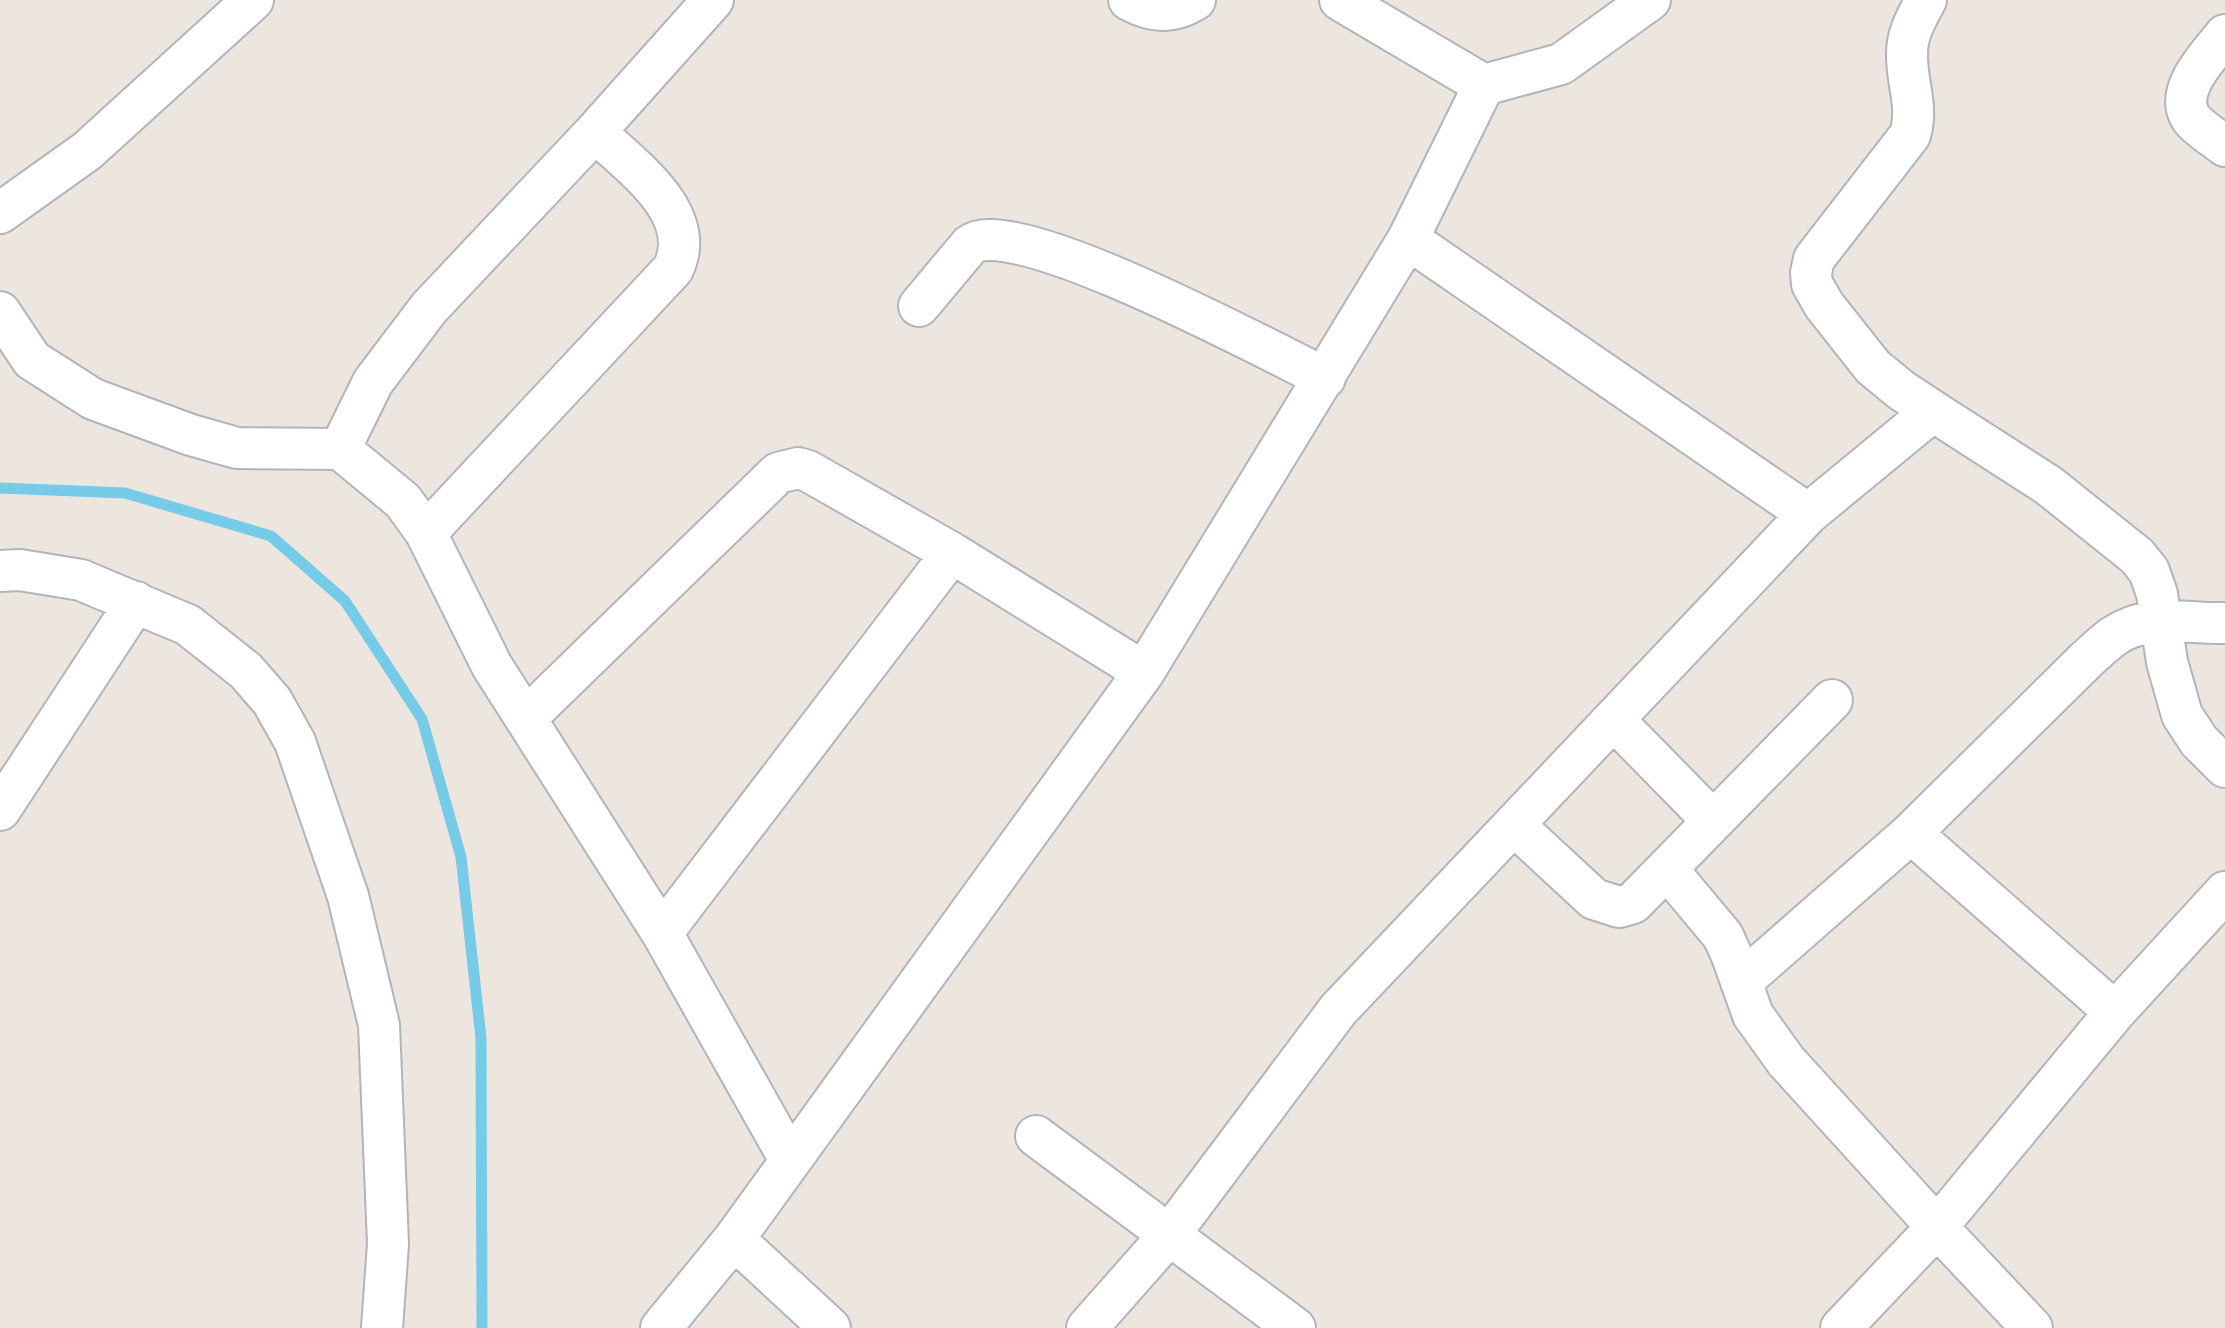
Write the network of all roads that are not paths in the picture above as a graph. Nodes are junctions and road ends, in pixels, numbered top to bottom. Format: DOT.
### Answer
graph roads {
  1 [pos="253,0"];
  2 [pos="713,0"];
  3 [pos="1129,0"];
  4 [pos="1195,0"];
  5 [pos="1340,0"];
  6 [pos="1650,0"];
  7 [pos="1926,0"];
  8 [pos="2225,35"];
  9 [pos="1484,85"];
  10 [pos="595,132"];
  11 [pos="2225,146"];
  12 [pos="0,213"];
  13 [pos="1408,239"];
  14 [pos="919,306"];
  15 [pos="0,312"];
  16 [pos="1325,378"];
  17 [pos="1933,411"];
  18 [pos="340,449"];
  19 [pos="1808,514"];
  20 [pos="426,533"];
  21 [pos="952,553"];
  22 [pos="0,571"];
  23 [pos="136,602"];
  24 [pos="2161,620"];
  25 [pos="2225,623"];
  26 [pos="1144,672"];
  27 [pos="1832,700"];
  28 [pos="526,718"];
  29 [pos="1614,720"];
  30 [pos="2225,767"];
  31 [pos="0,810"];
  32 [pos="1713,821"];
  33 [pos="1514,825"];
  34 [pos="1911,833"];
  35 [pos="1667,869"];
  36 [pos="2225,892"];
  37 [pos="662,933"];
  38 [pos="1741,982"];
  39 [pos="2115,1012"];
  40 [pos="1036,1136"];
  41 [pos="790,1160"];
  42 [pos="1937,1227"];
  43 [pos="1170,1234"];
  44 [pos="734,1239"];
  45 [pos="663,1327"];
  46 [pos="382,1328"];
  47 [pos="830,1328"];
  48 [pos="1087,1328"];
  49 [pos="1295,1328"];
  50 [pos="1841,1328"];
  51 [pos="2032,1328"];
  1 -- 12 [label="street"];
  2 -- 10 [label="street"];
  3 -- 4 [label="street"];
  5 -- 9 [label="street"];
  6 -- 9 [label="street"];
  7 -- 17 [label="street"];
  8 -- 11 [label="street"];
  9 -- 13 [label="street"];
  10 -- 18 [label="street"];
  10 -- 20 [label="street"];
  13 -- 16 [label="street"];
  13 -- 19 [label="street"];
  14 -- 16 [label="street"];
  15 -- 18 [label="street"];
  16 -- 26 [label="street"];
  17 -- 19 [label="street"];
  17 -- 24 [label="street"];
  18 -- 20 [label="street"];
  19 -- 29 [label="street"];
  20 -- 28 [label="street"];
  21 -- 26 [label="street"];
  21 -- 28 [label="street"];
  21 -- 37 [label="street"];
  22 -- 23 [label="street"];
  23 -- 31 [label="street"];
  23 -- 46 [label="street"];
  24 -- 25 [label="street"];
  24 -- 30 [label="street"];
  24 -- 34 [label="street"];
  26 -- 41 [label="street"];
  27 -- 32 [label="street"];
  28 -- 37 [label="street"];
  29 -- 32 [label="street"];
  29 -- 33 [label="street"];
  32 -- 35 [label="street"];
  33 -- 35 [label="street"];
  33 -- 43 [label="street"];
  34 -- 38 [label="street"];
  34 -- 39 [label="street"];
  35 -- 38 [label="street"];
  36 -- 39 [label="street"];
  37 -- 41 [label="street"];
  38 -- 42 [label="street"];
  39 -- 42 [label="street"];
  40 -- 43 [label="street"];
  41 -- 44 [label="street"];
  42 -- 50 [label="street"];
  42 -- 51 [label="street"];
  43 -- 48 [label="street"];
  43 -- 49 [label="street"];
  44 -- 45 [label="street"];
  44 -- 47 [label="street"];
}
